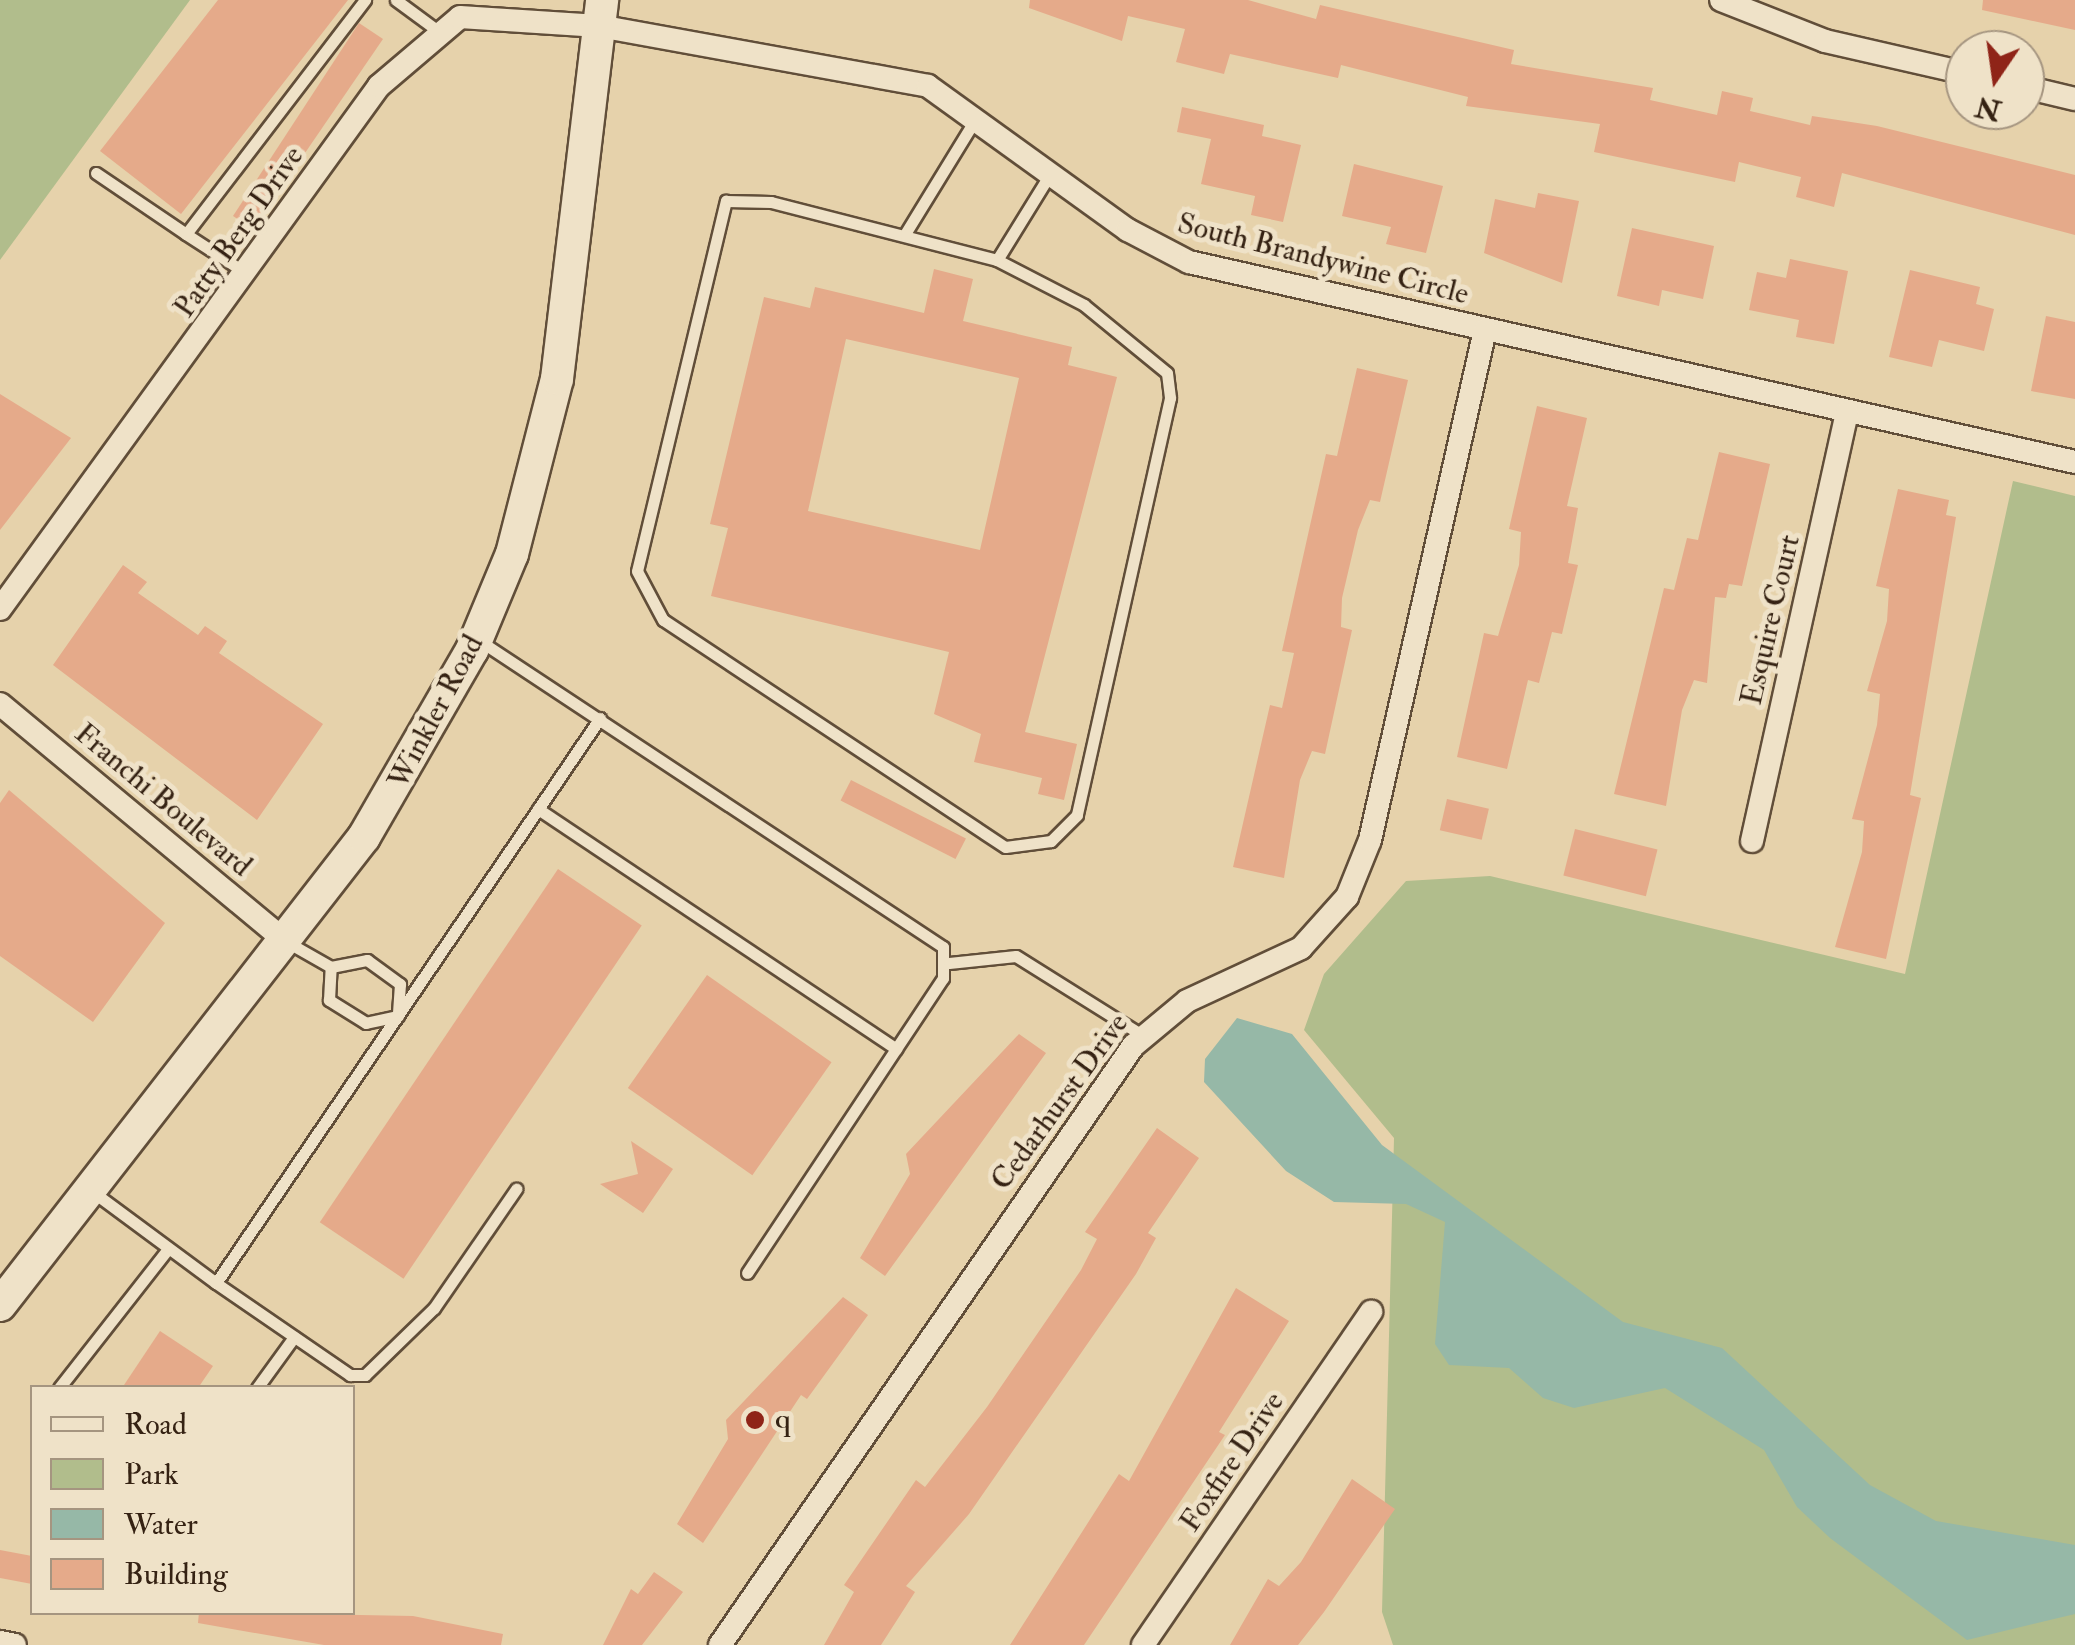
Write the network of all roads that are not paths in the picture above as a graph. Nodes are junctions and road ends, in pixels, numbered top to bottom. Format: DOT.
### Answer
graph roads {
  1 [pos="365,0"];
  2 [pos="396,0"];
  3 [pos="1721,0"];
  4 [pos="601,13"];
  5 [pos="438,31"];
  6 [pos="1945,69"];
  7 [pos="2045,92"];
  8 [pos="2075,99"];
  9 [pos="976,118"];
  10 [pos="1054,169"];
  11 [pos="96,174"];
  12 [pos="186,234"];
  13 [pos="904,234"];
  14 [pos="997,260"];
  15 [pos="246,273"];
  16 [pos="1485,330"];
  17 [pos="1847,412"];
  18 [pos="2075,462"];
  19 [pos="0,610"];
  20 [pos="477,639"];
  21 [pos="0,704"];
  22 [pos="600,718"];
  23 [pos="538,809"];
  24 [pos="1752,841"];
  25 [pos="287,942"];
  26 [pos="950,963"];
  27 [pos="331,967"];
  28 [pos="398,1016"];
  29 [pos="1142,1035"];
  30 [pos="896,1049"];
  31 [pos="89,1188"];
  32 [pos="516,1189"];
  33 [pos="168,1249"];
  34 [pos="748,1273"];
  35 [pos="216,1283"];
  36 [pos="0,1306"];
  37 [pos="1371,1312"];
  38 [pos="294,1337"];
  39 [pos="60,1385"];
  40 [pos="258,1385"];
  41 [pos="0,1642"];
  42 [pos="14,1645"];
  43 [pos="720,1645"];
  44 [pos="1143,1645"];
  1 -- 12 [label="lane"];
  2 -- 5 [label="lane"];
  3 -- 6 [label="street"];
  4 -- 5 [label="street, Patty Berg Drive"];
  4 -- 9 [label="street, South Brandywine Circle"];
  4 -- 20 [label="street, Winkler Road"];
  5 -- 15 [label="street, Patty Berg Drive"];
  7 -- 8 [label="street"];
  9 -- 10 [label="street, South Brandywine Circle"];
  9 -- 13 [label="lane"];
  10 -- 14 [label="lane"];
  10 -- 16 [label="street, South Brandywine Circle"];
  11 -- 12 [label="lane"];
  12 -- 15 [label="lane"];
  13 -- 14 [label="lane"];
  13 -- 14 [label="lane"];
  15 -- 19 [label="street, Patty Berg Drive"];
  16 -- 17 [label="street, South Brandywine Circle"];
  16 -- 29 [label="street, Cedarhurst Drive"];
  17 -- 18 [label="street, South Brandywine Circle"];
  17 -- 24 [label="street, Esquire Court"];
  20 -- 22 [label="lane"];
  20 -- 25 [label="street, Winkler Road"];
  21 -- 25 [label="street, Franchi Boulevard"];
  22 -- 23 [label="lane"];
  22 -- 26 [label="lane"];
  23 -- 28 [label="lane"];
  23 -- 30 [label="lane"];
  25 -- 27 [label="lane"];
  25 -- 31 [label="street, Winkler Road"];
  26 -- 29 [label="lane"];
  26 -- 30 [label="lane"];
  27 -- 28 [label="lane"];
  27 -- 28 [label="lane"];
  28 -- 35 [label="lane"];
  29 -- 43 [label="street, Cedarhurst Drive"];
  30 -- 34 [label="lane"];
  31 -- 33 [label="lane"];
  31 -- 36 [label="street, Winkler Road"];
  32 -- 38 [label="lane"];
  33 -- 35 [label="lane"];
  33 -- 39 [label="lane"];
  35 -- 38 [label="lane"];
  37 -- 44 [label="street, Foxfire Drive"];
  38 -- 40 [label="lane"];
  41 -- 42 [label="street"];
}
